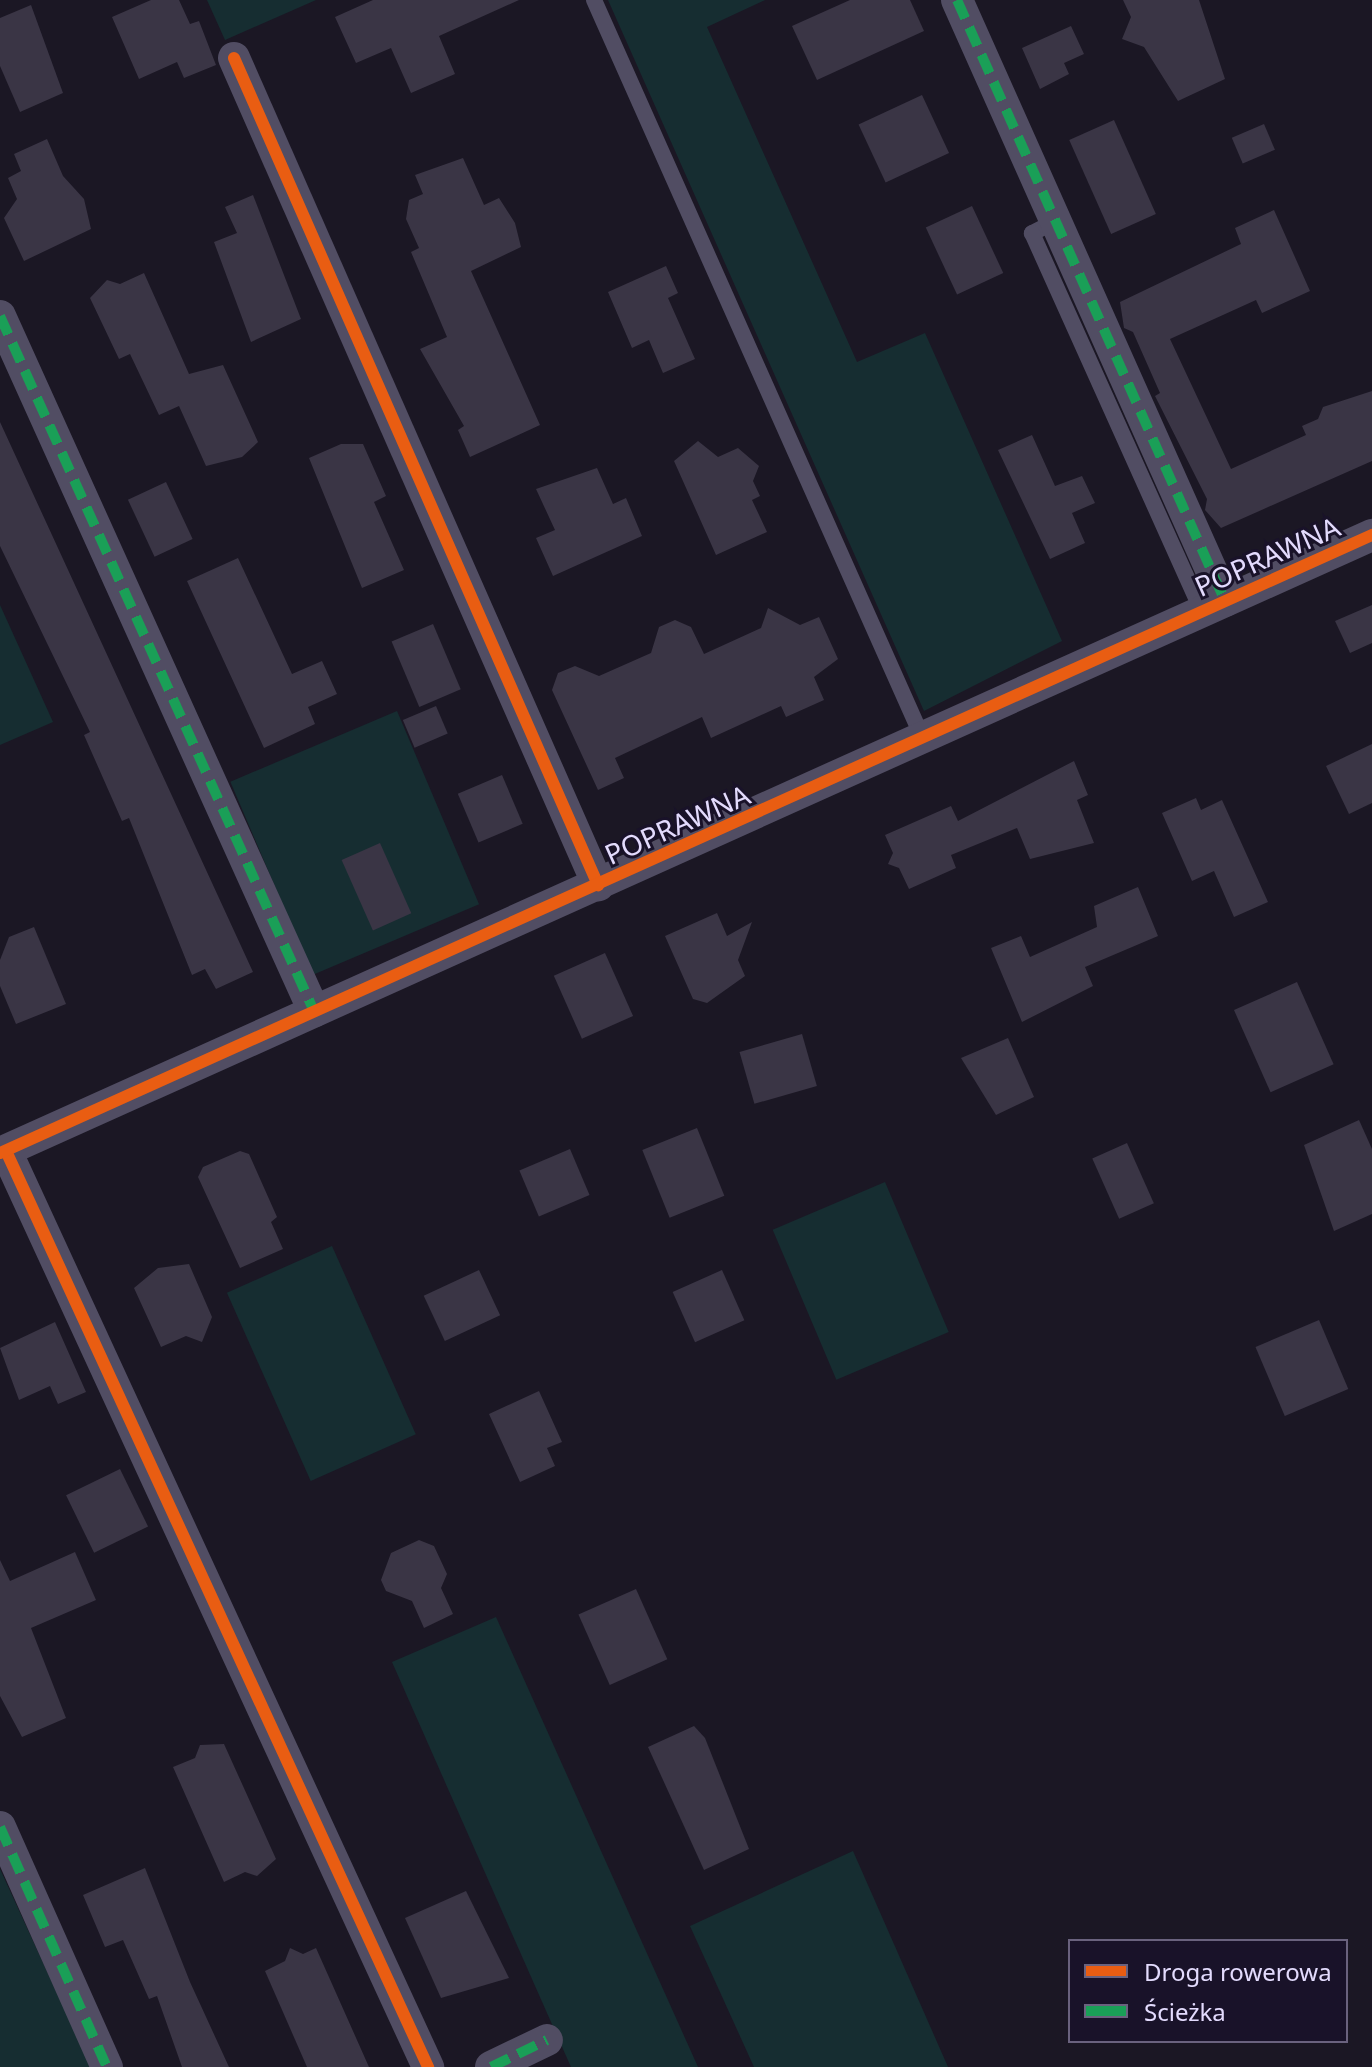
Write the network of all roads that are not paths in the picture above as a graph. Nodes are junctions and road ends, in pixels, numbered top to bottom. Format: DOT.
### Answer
graph roads {
  1 [pos="594,0"];
  2 [pos="957,0"];
  3 [pos="234,58"];
  4 [pos="0,316"];
  5 [pos="1372,535"];
  6 [pos="1214,606"];
  7 [pos="923,739"];
  8 [pos="598,885"];
  9 [pos="314,1011"];
  10 [pos="3,1152"];
  11 [pos="0,1827"];
  12 [pos="547,2040"];
  13 [pos="107,2067"];
  14 [pos="428,2067"];
  15 [pos="491,2067"];
  1 -- 7 [label="lane"];
  2 -- 6 [label="street"];
  3 -- 8 [label="street"];
  4 -- 9 [label="street"];
  5 -- 6 [label="street, POPRAWNA"];
  6 -- 7 [label="street, POPRAWNA"];
  7 -- 8 [label="street, POPRAWNA"];
  8 -- 9 [label="street, POPRAWNA"];
  9 -- 10 [label="street, POPRAWNA"];
  10 -- 14 [label="street"];
  11 -- 13 [label="street"];
  12 -- 15 [label="street"];
}
